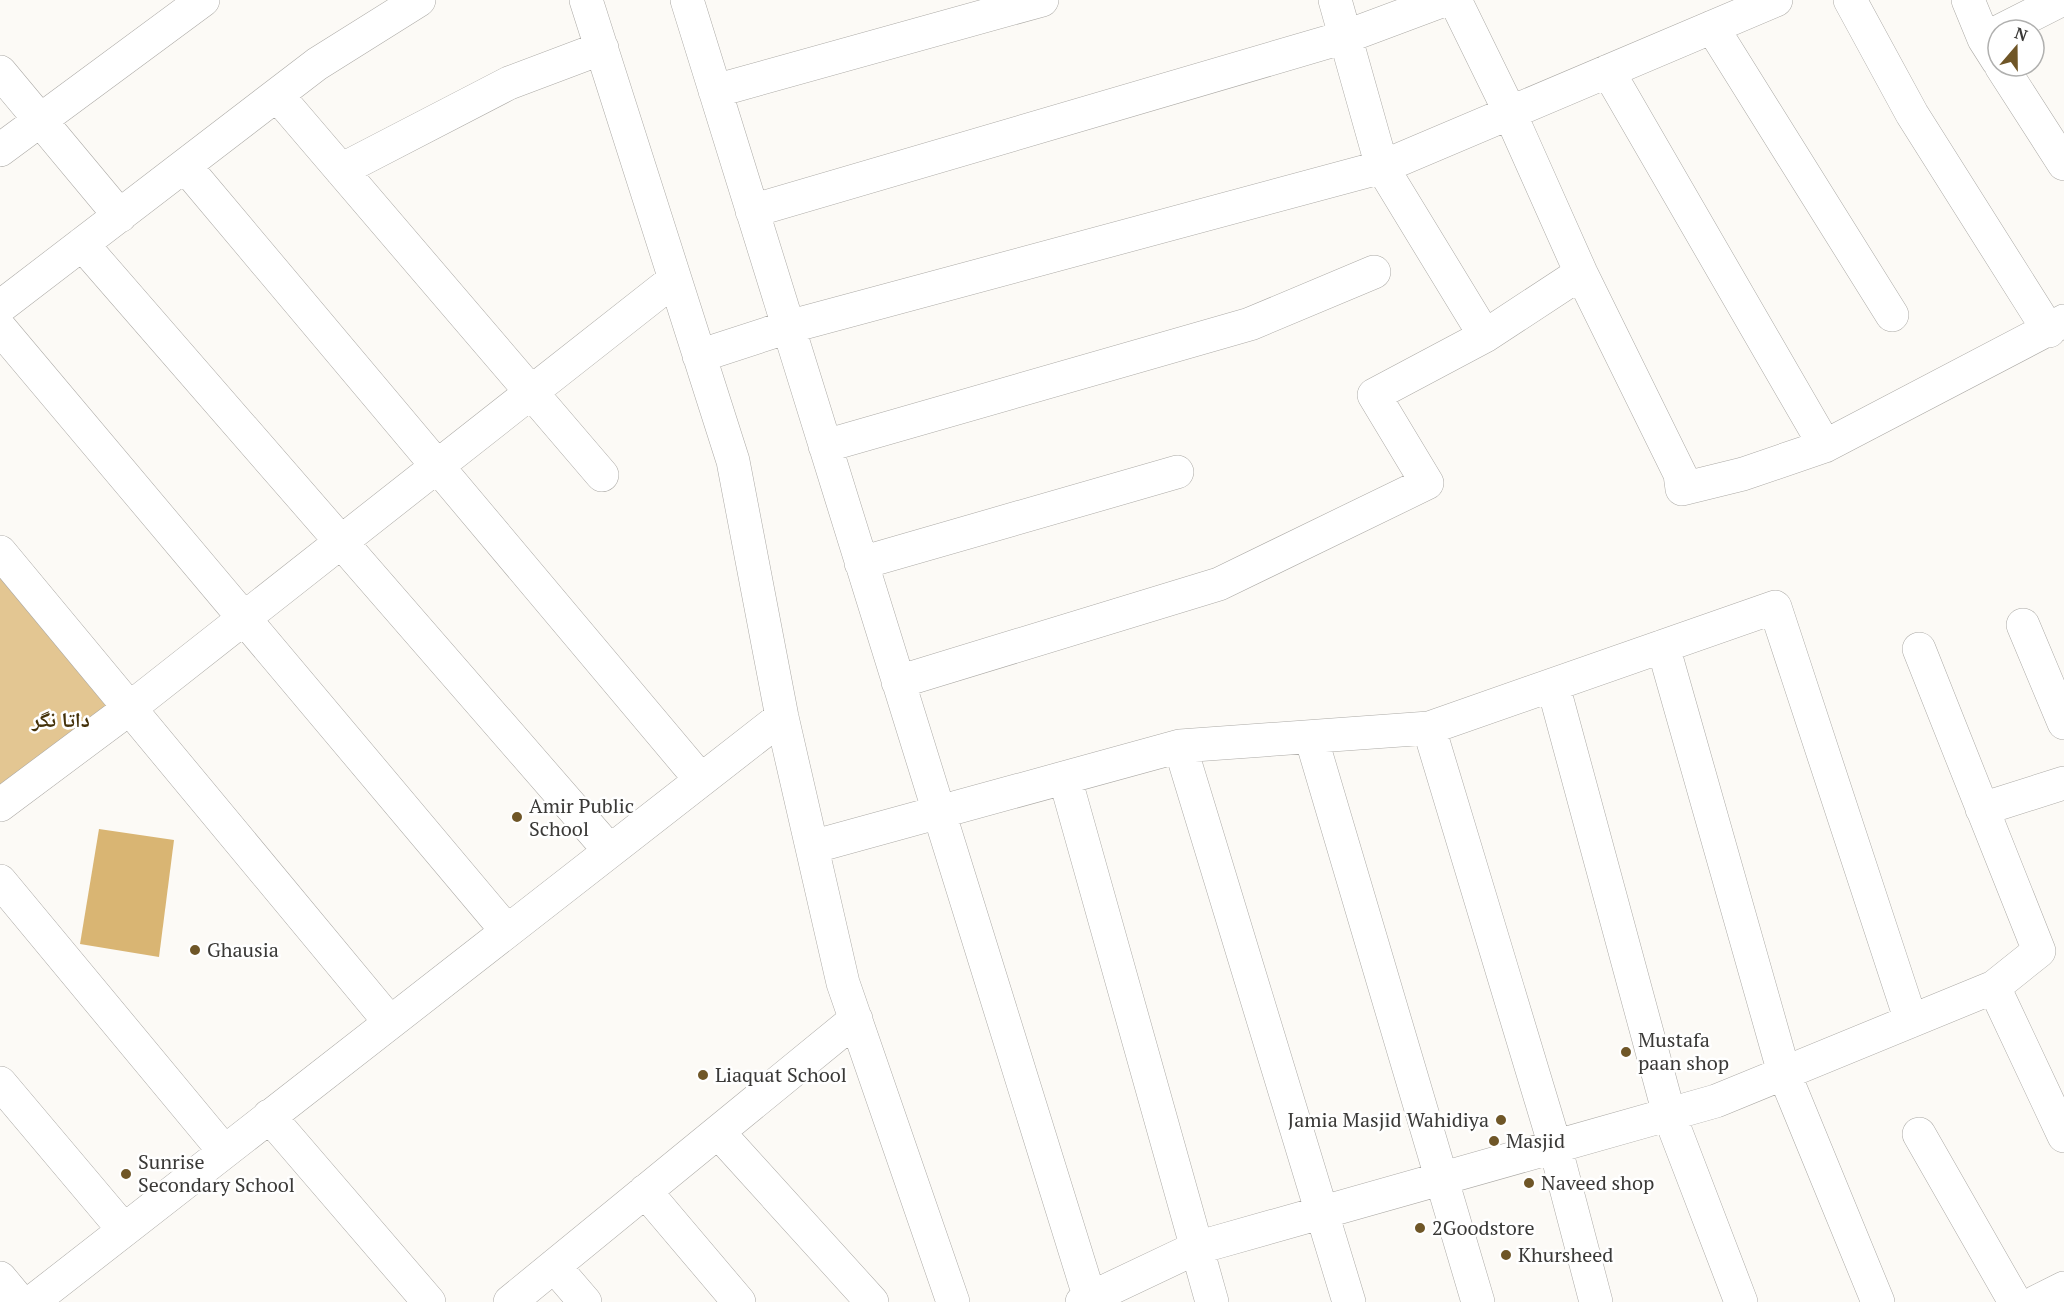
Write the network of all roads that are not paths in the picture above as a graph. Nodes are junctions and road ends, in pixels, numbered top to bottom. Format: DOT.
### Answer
graph roads {
  1 [pos="203,0"];
  2 [pos="419,0"];
  3 [pos="586,0"];
  4 [pos="687,0"];
  5 [pos="1042,0"];
  6 [pos="1335,0"];
  7 [pos="1444,0"];
  8 [pos="1455,0"];
  9 [pos="1776,0"];
  10 [pos="1850,0"];
  11 [pos="1968,0"];
  12 [pos="2061,0"];
  13 [pos="2031,18"];
  14 [pos="1712,27"];
  15 [pos="1986,27"];
  16 [pos="1345,37"];
  17 [pos="602,48"];
  18 [pos="1608,71"];
  19 [pos="0,72"];
  20 [pos="2009,78"];
  21 [pos="715,91"];
  22 [pos="277,95"];
  23 [pos="1509,112"];
  24 [pos="39,121"];
  25 [pos="0,150"];
  26 [pos="2064,165"];
  27 [pos="185,166"];
  28 [pos="1382,167"];
  29 [pos="341,170"];
  30 [pos="752,210"];
  31 [pos="120,216"];
  32 [pos="82,244"];
  33 [pos="1374,272"];
  34 [pos="1581,273"];
  35 [pos="675,279"];
  36 [pos="0,307"];
  37 [pos="1892,315"];
  38 [pos="2057,326"];
  39 [pos="788,327"];
  40 [pos="0,328"];
  41 [pos="1485,336"];
  42 [pos="699,356"];
  43 [pos="531,392"];
  44 [pos="825,446"];
  45 [pos="1825,446"];
  46 [pos="438,466"];
  47 [pos="1177,472"];
  48 [pos="602,475"];
  49 [pos="341,542"];
  50 [pos="0,552"];
  51 [pos="861,563"];
  52 [pos="244,619"];
  53 [pos="2023,625"];
  54 [pos="1663,646"];
  55 [pos="1919,649"];
  56 [pos="898,682"];
  57 [pos="1553,685"];
  58 [pos="130,708"];
  59 [pos="782,717"];
  60 [pos="2064,723"];
  61 [pos="1429,728"];
  62 [pos="1311,736"];
  63 [pos="1180,746"];
  64 [pos="1065,778"];
  65 [pos="701,780"];
  66 [pos="2064,783"];
  67 [pos="0,805"];
  68 [pos="1982,809"];
  69 [pos="939,814"];
  70 [pos="812,847"];
  71 [pos="610,850"];
  72 [pos="0,881"];
  73 [pos="507,931"];
  74 [pos="1994,987"];
  75 [pos="856,1019"];
  76 [pos="1911,1021"];
  77 [pos="389,1022"];
  78 [pos="1784,1073"];
  79 [pos="0,1083"];
  80 [pos="1669,1114"];
  81 [pos="269,1116"];
  82 [pos="718,1132"];
  83 [pos="1918,1134"];
  84 [pos="2064,1136"];
  85 [pos="1555,1146"];
  86 [pos="224,1151"];
  87 [pos="1443,1178"];
  88 [pos="645,1191"];
  89 [pos="1320,1213"];
  90 [pos="124,1230"];
  91 [pos="1196,1248"];
  92 [pos="554,1266"];
  93 [pos="0,1278"];
  94 [pos="2064,1288"];
  95 [pos="1087,1301"];
  96 [pos="20,1302"];
  97 [pos="32,1302"];
  98 [pos="429,1302"];
  99 [pos="510,1302"];
  100 [pos="585,1302"];
  101 [pos="739,1302"];
  102 [pos="872,1302"];
  103 [pos="953,1302"];
  104 [pos="1212,1302"];
  105 [pos="1349,1302"];
  106 [pos="1479,1302"];
  107 [pos="1596,1302"];
  108 [pos="1741,1302"];
  109 [pos="1878,1302"];
  110 [pos="2015,1302"];
  111 [pos="2036,1302"];
  1 -- 24 [label="street"];
  2 -- 22 [label="street"];
  3 -- 17 [label="street"];
  4 -- 21 [label="street"];
  5 -- 21 [label="street"];
  6 -- 16 [label="street"];
  7 -- 16 [label="street"];
  8 -- 23 [label="street"];
  9 -- 14 [label="street"];
  10 -- 38 [label="street"];
  11 -- 15 [label="street"];
  12 -- 13 [label="street"];
  14 -- 18 [label="street"];
  14 -- 37 [label="street"];
  16 -- 28 [label="street"];
  16 -- 30 [label="street"];
  17 -- 29 [label="street"];
  17 -- 35 [label="street"];
  18 -- 23 [label="street"];
  18 -- 45 [label="street"];
  19 -- 24 [label="street"];
  20 -- 26 [label="street"];
  21 -- 30 [label="street"];
  22 -- 27 [label="street"];
  22 -- 29 [label="street"];
  23 -- 28 [label="street"];
  23 -- 34 [label="street"];
  24 -- 25 [label="street"];
  24 -- 31 [label="street"];
  27 -- 31 [label="street"];
  27 -- 46 [label="street"];
  28 -- 39 [label="street"];
  28 -- 41 [label="street"];
  29 -- 43 [label="street"];
  30 -- 39 [label="street"];
  31 -- 32 [label="street"];
  32 -- 36 [label="street"];
  32 -- 49 [label="street"];
  33 -- 44 [label="street"];
  34 -- 41 [label="street"];
  34 -- 45 [label="street"];
  35 -- 42 [label="street"];
  35 -- 43 [label="street"];
  38 -- 45 [label="street"];
  39 -- 42 [label="street"];
  39 -- 44 [label="street"];
  40 -- 52 [label="street"];
  41 -- 56 [label="street"];
  42 -- 59 [label="street"];
  43 -- 46 [label="street"];
  43 -- 48 [label="street"];
  44 -- 51 [label="street"];
  46 -- 49 [label="street"];
  46 -- 65 [label="street"];
  47 -- 51 [label="street"];
  49 -- 52 [label="street"];
  49 -- 71 [label="street"];
  50 -- 58 [label="street"];
  51 -- 56 [label="street"];
  52 -- 58 [label="street"];
  52 -- 73 [label="street"];
  53 -- 60 [label="street"];
  54 -- 57 [label="street"];
  54 -- 76 [label="street"];
  54 -- 78 [label="street"];
  55 -- 68 [label="street"];
  56 -- 69 [label="street"];
  57 -- 61 [label="street"];
  57 -- 80 [label="street"];
  58 -- 67 [label="street"];
  58 -- 77 [label="street"];
  59 -- 65 [label="street"];
  59 -- 70 [label="street"];
  61 -- 62 [label="street"];
  61 -- 85 [label="street"];
  62 -- 63 [label="street"];
  62 -- 87 [label="street"];
  63 -- 64 [label="street"];
  63 -- 89 [label="street"];
  64 -- 69 [label="street"];
  64 -- 91 [label="street"];
  65 -- 71 [label="street"];
  66 -- 68 [label="street"];
  68 -- 74 [label="street"];
  69 -- 70 [label="street"];
  69 -- 95 [label="street"];
  70 -- 75 [label="street"];
  71 -- 73 [label="street"];
  72 -- 86 [label="street"];
  73 -- 77 [label="street"];
  74 -- 76 [label="street"];
  74 -- 84 [label="street"];
  75 -- 82 [label="street"];
  75 -- 103 [label="street"];
  76 -- 78 [label="street"];
  77 -- 81 [label="street"];
  78 -- 80 [label="street"];
  78 -- 109 [label="street"];
  79 -- 90 [label="street"];
  80 -- 85 [label="street"];
  80 -- 108 [label="street"];
  81 -- 86 [label="street"];
  81 -- 98 [label="street"];
  82 -- 88 [label="street"];
  82 -- 102 [label="street"];
  83 -- 110 [label="street"];
  85 -- 87 [label="street"];
  85 -- 107 [label="street"];
  86 -- 90 [label="street"];
  87 -- 89 [label="street"];
  87 -- 106 [label="street"];
  88 -- 92 [label="street"];
  88 -- 101 [label="street"];
  89 -- 91 [label="street"];
  89 -- 105 [label="street"];
  90 -- 97 [label="street"];
  91 -- 95 [label="street"];
  91 -- 104 [label="street"];
  92 -- 99 [label="street"];
  92 -- 100 [label="street"];
  93 -- 96 [label="street"];
  94 -- 111 [label="street"];
}
